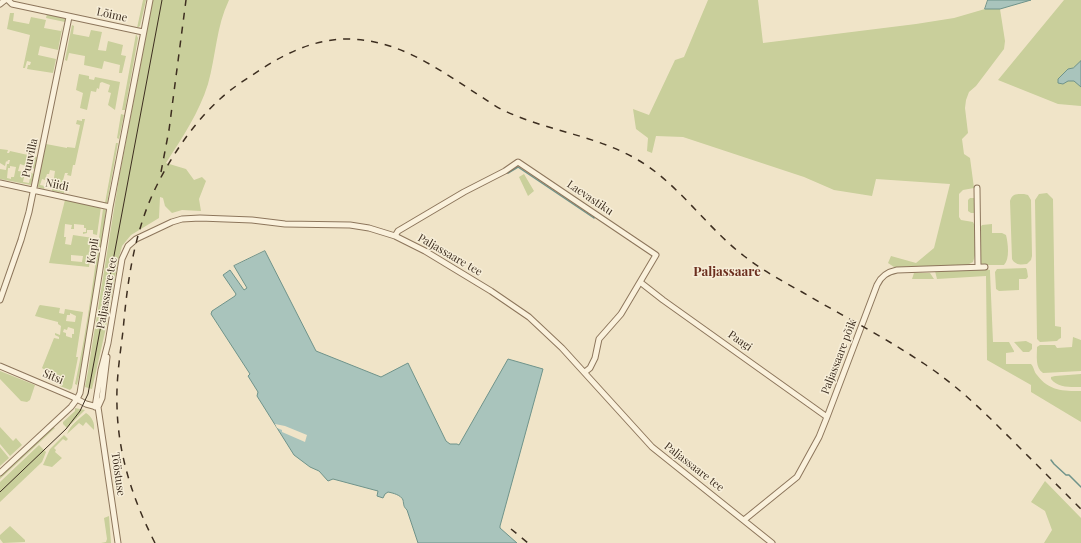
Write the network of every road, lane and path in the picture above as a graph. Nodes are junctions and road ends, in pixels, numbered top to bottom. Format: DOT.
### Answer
graph roads {
  1 [pos="6,0"];
  2 [pos="150,0"];
  3 [pos="0,4"];
  4 [pos="69,17"];
  5 [pos="143,32"];
  6 [pos="0,183"];
  7 [pos="977,188"];
  8 [pos="33,190"];
  9 [pos="110,207"];
  10 [pos="395,236"];
  11 [pos="978,267"];
  12 [pos="986,267"];
  13 [pos="640,282"];
  14 [pos="0,300"];
  15 [pos="0,366"];
  16 [pos="585,372"];
  17 [pos="77,399"];
  18 [pos="96,407"];
  19 [pos="827,417"];
  20 [pos="0,473"];
  21 [pos="744,520"];
  22 [pos="118,543"];
  23 [pos="772,543"];
  1 -- 3 [label="street"];
  1 -- 4 [label="street, Lõime"];
  2 -- 5 [label="street, Kopli"];
  4 -- 5 [label="street, Lõime"];
  4 -- 8 [label="street, Puuvilla"];
  5 -- 9 [label="street, Kopli"];
  6 -- 8 [label="street, Niidi"];
  7 -- 11 [label="street"];
  8 -- 9 [label="street, Niidi"];
  8 -- 14 [label="street, Puuvilla"];
  9 -- 17 [label="street, Kopli"];
  10 -- 13 [label="street, Laevastiku"];
  10 -- 16 [label="street, Paljassaare tee"];
  10 -- 18 [label="street, Paljassaare tee"];
  11 -- 12 [label="street, Paljassaare põik"];
  11 -- 19 [label="street, Paljassaare põik"];
  13 -- 16 [label="street, Laevastiku"];
  13 -- 19 [label="street, Paagi"];
  15 -- 17 [label="street, Sitsi"];
  16 -- 21 [label="street, Paljassaare tee"];
  17 -- 18 [label="street, Sitsi"];
  17 -- 20 [label="street, Kopli"];
  18 -- 22 [label="street, Tööstuse"];
  19 -- 21 [label="street, Paljassaare põik"];
  21 -- 23 [label="street, Paljassaare tee"];
}
